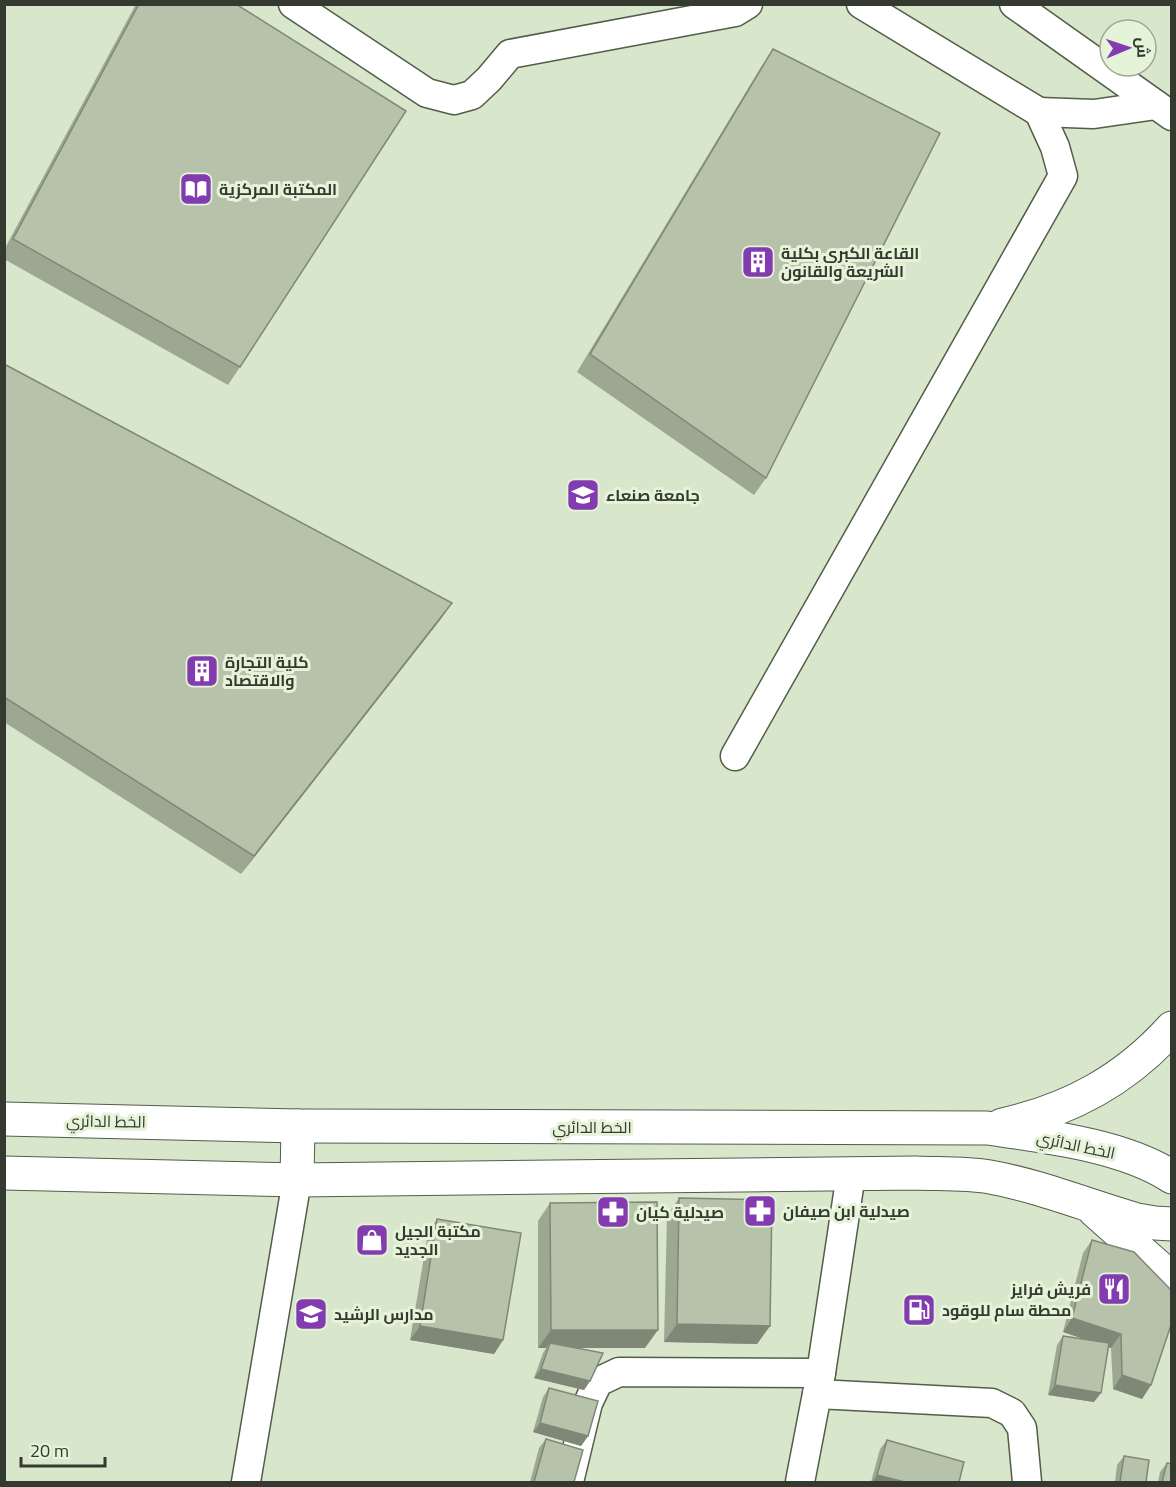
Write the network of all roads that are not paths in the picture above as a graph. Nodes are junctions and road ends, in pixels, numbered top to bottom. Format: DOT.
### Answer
graph roads {
  1 [pos="292,4"];
  2 [pos="748,4"];
  3 [pos="861,4"];
  4 [pos="1014,4"];
  5 [pos="1164,110"];
  6 [pos="1039,112"];
  7 [pos="735,756"];
  8 [pos="1172,1028"];
  9 [pos="4,1119"];
  10 [pos="298,1126"];
  11 [pos="987,1128"];
  12 [pos="4,1173"];
  13 [pos="851,1174"];
  14 [pos="1172,1177"];
  15 [pos="297,1180"];
  16 [pos="1090,1206"];
  17 [pos="1172,1224"];
  18 [pos="1172,1279"];
  19 [pos="819,1384"];
  20 [pos="246,1482"];
  21 [pos="569,1482"];
  22 [pos="800,1482"];
  23 [pos="1027,1482"];
  1 -- 2 [label="street"];
  3 -- 6 [label="street"];
  4 -- 5 [label="street"];
  5 -- 6 [label="street"];
  6 -- 7 [label="street"];
  8 -- 11 [label="main road"];
  9 -- 10 [label="main road, الخط الدائري"];
  10 -- 11 [label="main road, الخط الدائري"];
  10 -- 15 [label="main road"];
  11 -- 14 [label="main road, الخط الدائري"];
  12 -- 15 [label="main road"];
  13 -- 15 [label="main road"];
  13 -- 16 [label="main road"];
  13 -- 19 [label="street"];
  15 -- 20 [label="street"];
  16 -- 17 [label="main road"];
  16 -- 18 [label="main road"];
  19 -- 21 [label="street"];
  19 -- 22 [label="street"];
  19 -- 23 [label="street"];
}
